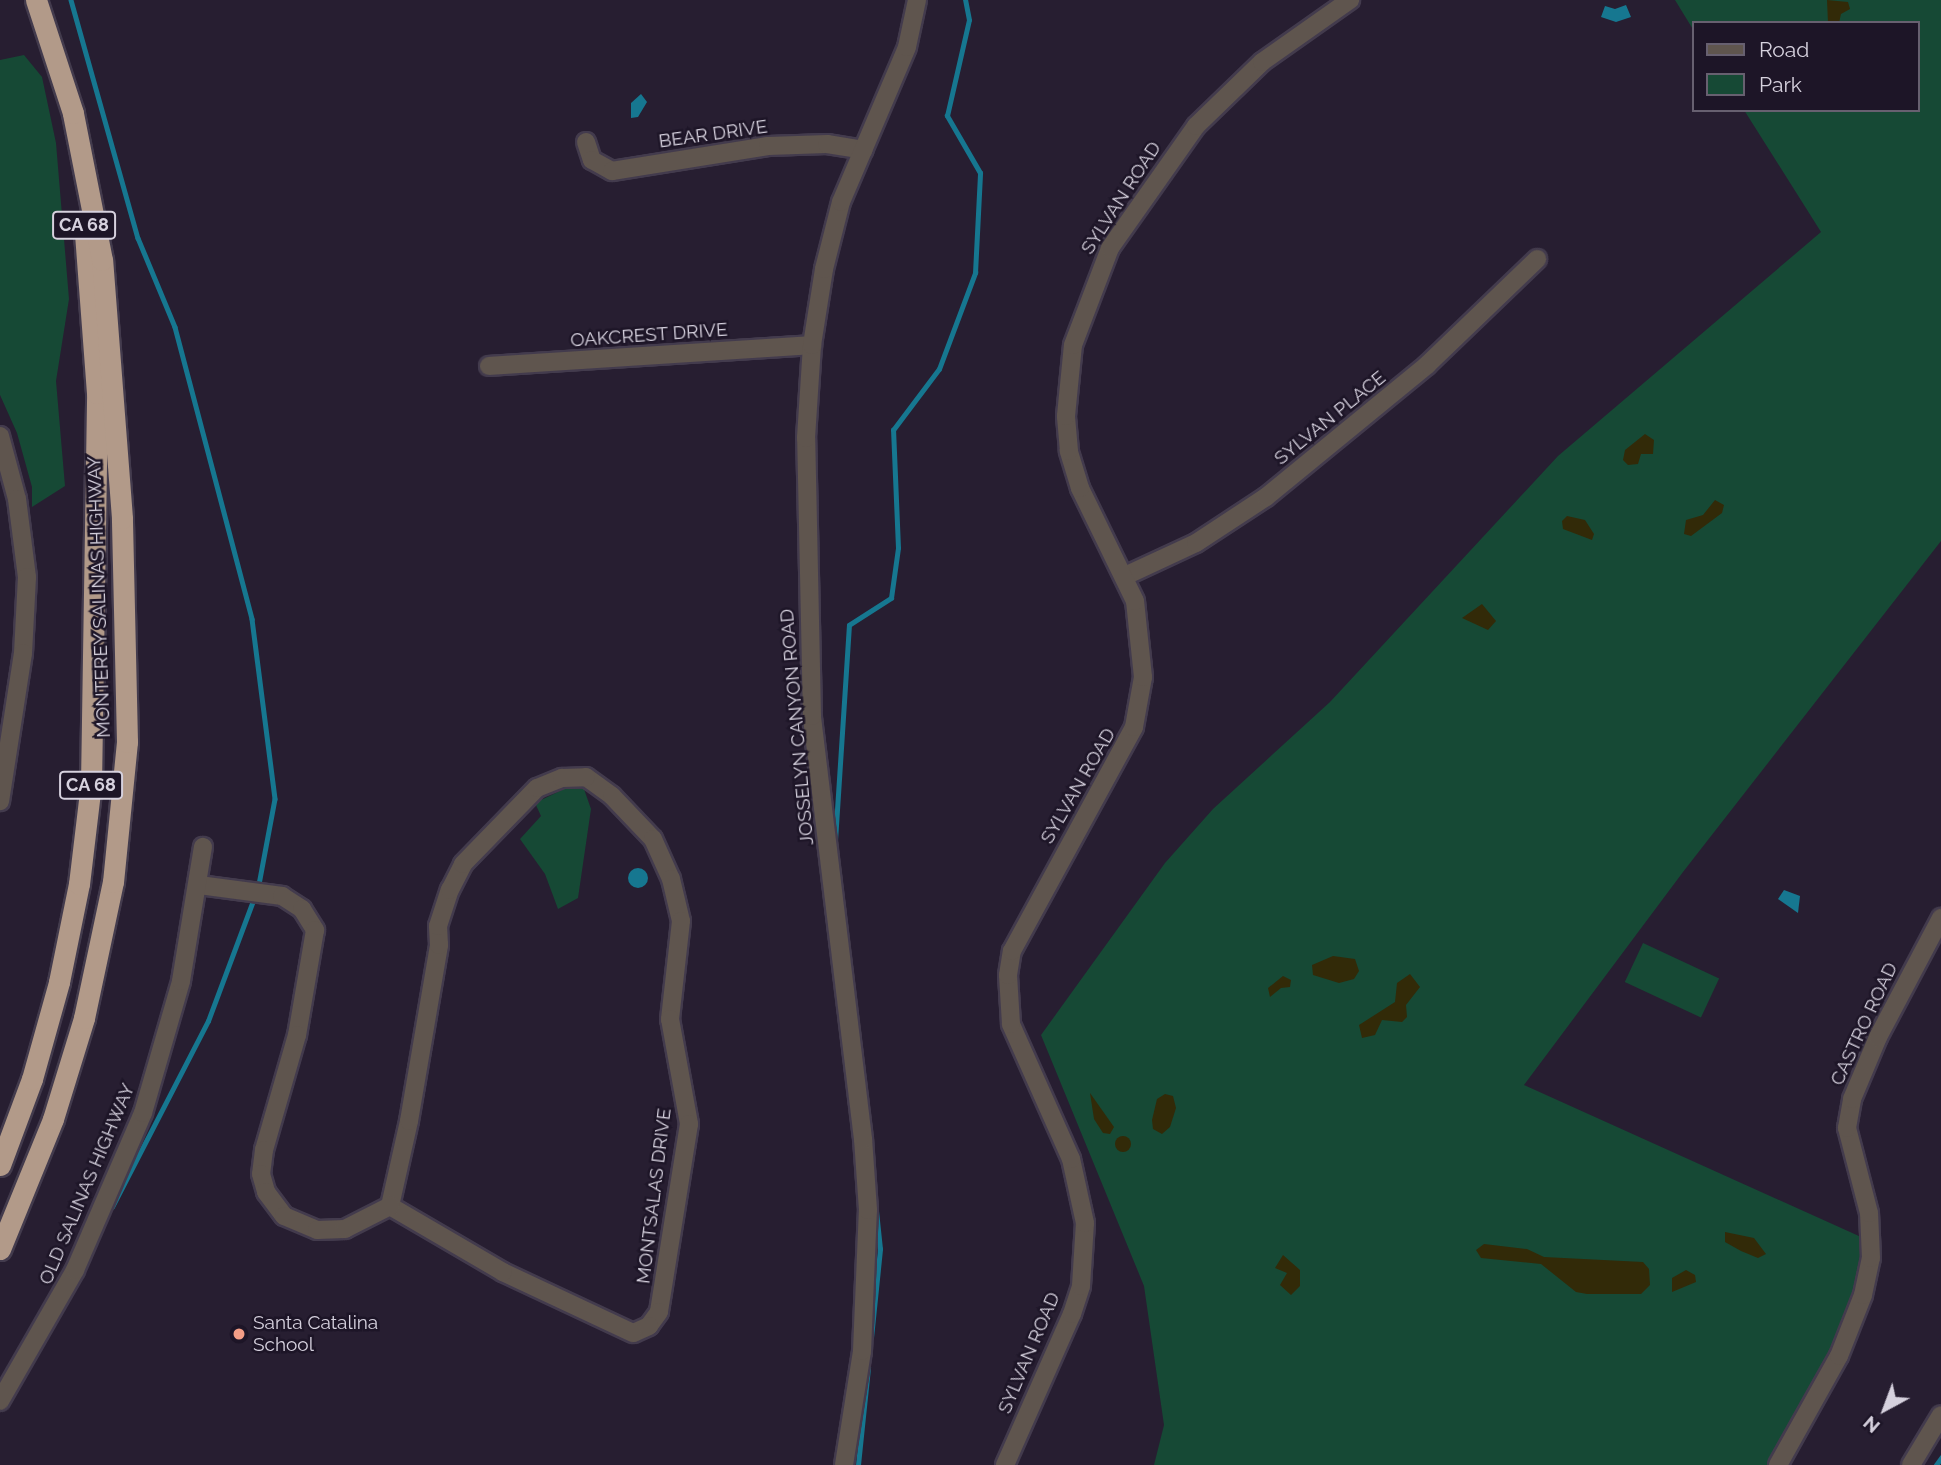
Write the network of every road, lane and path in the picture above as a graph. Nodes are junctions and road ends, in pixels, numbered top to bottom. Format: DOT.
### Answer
graph roads {
  1 [pos="36,0"];
  2 [pos="917,0"];
  3 [pos="1350,0"];
  4 [pos="54,58"];
  5 [pos="586,142"];
  6 [pos="864,150"];
  7 [pos="1537,259"];
  8 [pos="812,345"];
  9 [pos="489,366"];
  10 [pos="0,436"];
  11 [pos="1125,576"];
  12 [pos="0,801"];
  13 [pos="203,847"];
  14 [pos="199,885"];
  15 [pos="1941,918"];
  16 [pos="0,1165"];
  17 [pos="390,1206"];
  18 [pos="0,1248"];
  19 [pos="0,1401"];
  20 [pos="1941,1415"];
  21 [pos="844,1465"];
  22 [pos="1005,1465"];
  23 [pos="1778,1465"];
  24 [pos="1911,1465"];
  1 -- 4 [label="highway, MONTEREY SALINAS HIGHWAY / CA 68"];
  2 -- 6 [label="street, JOSSELYN CANYON ROAD"];
  3 -- 11 [label="street, SYLVAN ROAD"];
  4 -- 16 [label="highway, MONTEREY SALINAS HIGHWAY / CA 68"];
  4 -- 18 [label="highway, MONTEREY SALINAS HIGHWAY / CA 68"];
  5 -- 6 [label="street, BEAR DRIVE"];
  6 -- 8 [label="street, JOSSELYN CANYON ROAD"];
  7 -- 11 [label="street, SYLVAN PLACE"];
  8 -- 9 [label="street, OAKCREST DRIVE"];
  8 -- 21 [label="street, JOSSELYN CANYON ROAD"];
  10 -- 12 [label="street"];
  11 -- 22 [label="street, SYLVAN ROAD"];
  13 -- 14 [label="street, OLD SALINAS HIGHWAY"];
  14 -- 17 [label="street"];
  14 -- 19 [label="street, OLD SALINAS HIGHWAY"];
  15 -- 23 [label="street, CASTRO ROAD"];
  17 -- 17 [label="street, MONTSALAS DRIVE"];
  20 -- 24 [label="street"];
}
